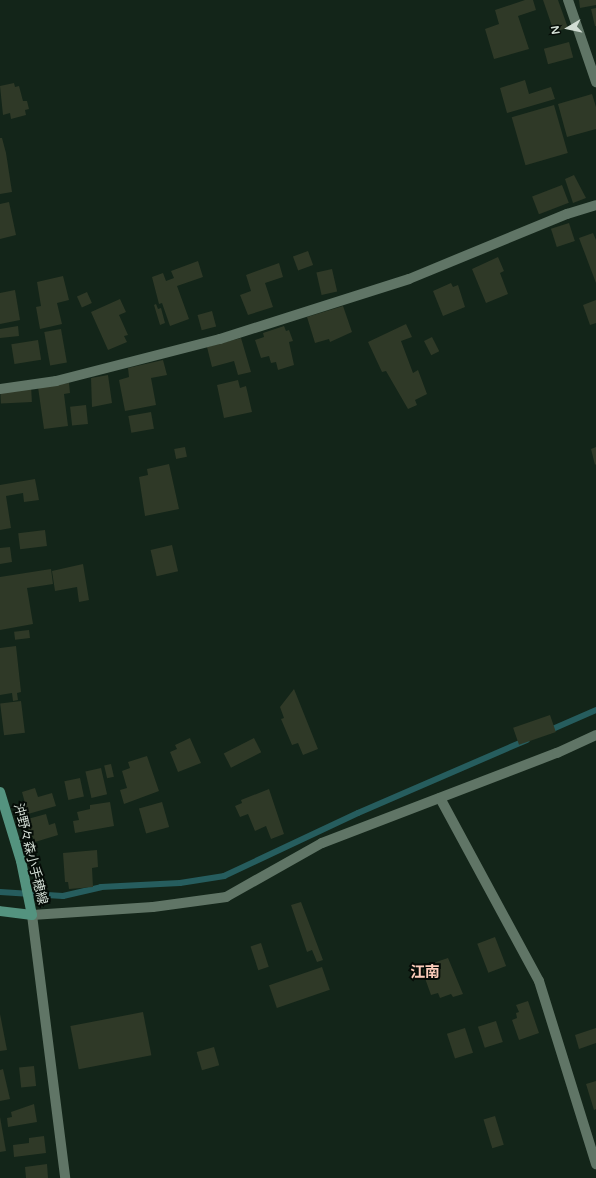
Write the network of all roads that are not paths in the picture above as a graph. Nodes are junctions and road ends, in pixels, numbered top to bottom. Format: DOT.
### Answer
graph roads {
  1 [pos="568,0"];
  2 [pos="596,82"];
  3 [pos="596,205"];
  4 [pos="0,389"];
  5 [pos="596,735"];
  6 [pos="0,792"];
  7 [pos="440,798"];
  8 [pos="0,911"];
  9 [pos="32,915"];
  10 [pos="596,1164"];
  11 [pos="66,1178"];
  1 -- 2 [label="street"];
  3 -- 4 [label="street"];
  5 -- 7 [label="street"];
  6 -- 9 [label="main road, 沖野々森小手穂線"];
  7 -- 9 [label="street"];
  7 -- 10 [label="street"];
  8 -- 9 [label="main road, 沖野々森小手穂線"];
  9 -- 11 [label="street"];
}
